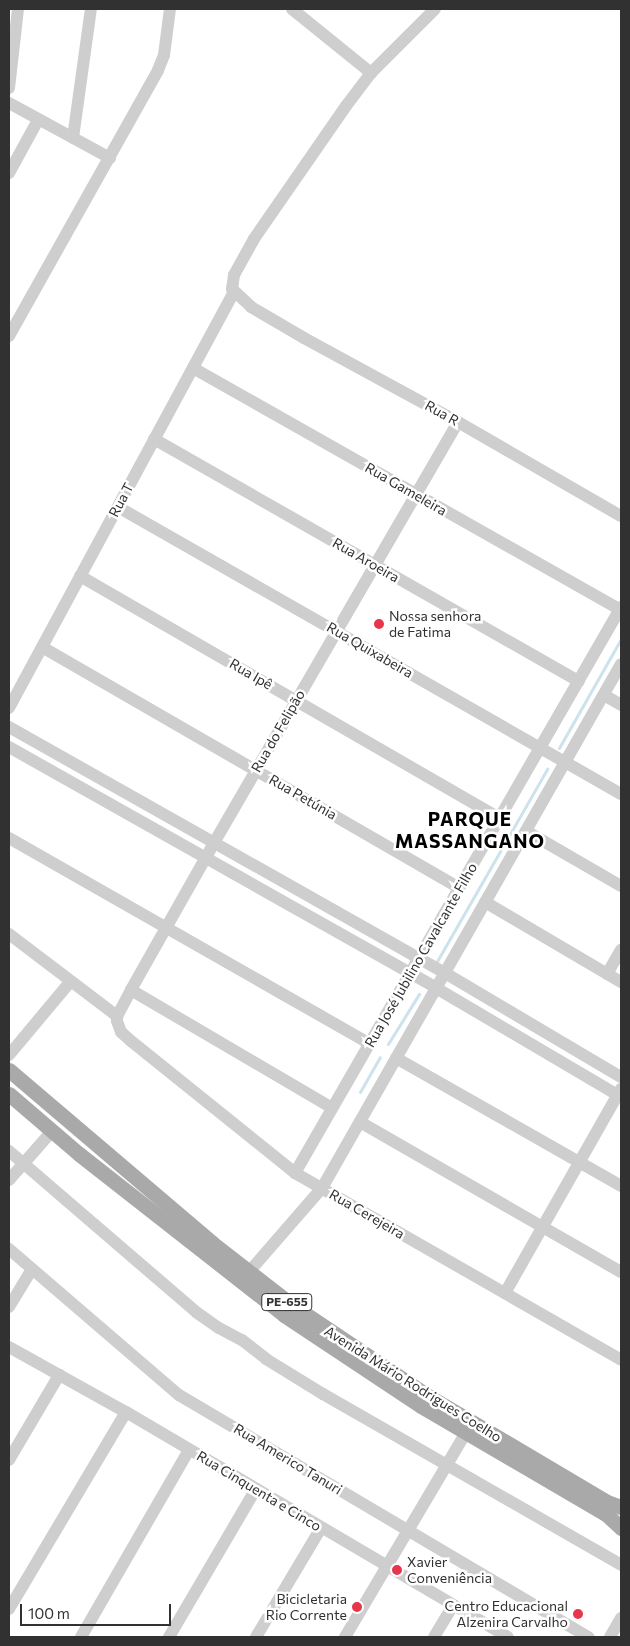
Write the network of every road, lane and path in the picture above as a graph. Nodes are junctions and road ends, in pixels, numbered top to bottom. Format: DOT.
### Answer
graph roads {
  1 [pos="18,9"];
  2 [pos="91,9"];
  3 [pos="170,9"];
  4 [pos="292,9"];
  5 [pos="435,9"];
  6 [pos="371,73"];
  7 [pos="9,88"];
  8 [pos="9,103"];
  9 [pos="38,120"];
  10 [pos="73,138"];
  11 [pos="110,158"];
  12 [pos="9,173"];
  13 [pos="234,292"];
  14 [pos="9,336"];
  15 [pos="192,368"];
  16 [pos="458,422"];
  17 [pos="154,440"];
  18 [pos="415,494"];
  19 [pos="118,507"];
  20 [pos="621,516"];
  21 [pos="374,564"];
  22 [pos="80,576"];
  23 [pos="620,609"];
  24 [pos="336,631"];
  25 [pos="42,647"];
  26 [pos="621,664"];
  27 [pos="579,681"];
  28 [pos="604,695"];
  29 [pos="296,700"];
  30 [pos="621,705"];
  31 [pos="9,708"];
  32 [pos="9,726"];
  33 [pos="25,736"];
  34 [pos="541,747"];
  35 [pos="11,754"];
  36 [pos="566,762"];
  37 [pos="256,770"];
  38 [pos="621,794"];
  39 [pos="500,818"];
  40 [pos="526,831"];
  41 [pos="9,838"];
  42 [pos="214,843"];
  43 [pos="205,859"];
  44 [pos="621,886"];
  45 [pos="460,888"];
  46 [pos="485,902"];
  47 [pos="166,928"];
  48 [pos="9,934"];
  49 [pos="621,950"];
  50 [pos="419,959"];
  51 [pos="410,973"];
  52 [pos="445,973"];
  53 [pos="607,974"];
  54 [pos="70,982"];
  55 [pos="621,982"];
  56 [pos="436,988"];
  57 [pos="131,990"];
  58 [pos="117,1016"];
  59 [pos="370,1044"];
  60 [pos="9,1055"];
  61 [pos="396,1058"];
  62 [pos="9,1070"];
  63 [pos="621,1077"];
  64 [pos="9,1094"];
  65 [pos="620,1094"];
  66 [pos="332,1108"];
  67 [pos="360,1122"];
  68 [pos="52,1131"];
  69 [pos="9,1151"];
  70 [pos="578,1162"];
  71 [pos="22,1164"];
  72 [pos="295,1173"];
  73 [pos="9,1180"];
  74 [pos="621,1186"];
  75 [pos="322,1188"];
  76 [pos="542,1228"];
  77 [pos="9,1249"];
  78 [pos="32,1269"];
  79 [pos="621,1272"];
  80 [pos="248,1273"];
  81 [pos="505,1293"];
  82 [pos="9,1307"];
  83 [pos="9,1347"];
  84 [pos="621,1360"];
  85 [pos="59,1375"];
  86 [pos="126,1412"];
  87 [pos="465,1434"];
  88 [pos="189,1450"];
  89 [pos="9,1460"];
  90 [pos="447,1463"];
  91 [pos="256,1489"];
  92 [pos="621,1507"];
  93 [pos="321,1528"];
  94 [pos="621,1528"];
  95 [pos="409,1530"];
  96 [pos="387,1565"];
  97 [pos="621,1565"];
  98 [pos="452,1605"];
  99 [pos="9,1609"];
  100 [pos="621,1618"];
  101 [pos="81,1637"];
  102 [pos="169,1637"];
  103 [pos="256,1637"];
  104 [pos="345,1637"];
  105 [pos="434,1637"];
  106 [pos="508,1637"];
  107 [pos="590,1637"];
  108 [pos="610,1637"];
  1 -- 7 [label="street"];
  2 -- 10 [label="street"];
  3 -- 11 [label="street"];
  4 -- 6 [label="street"];
  5 -- 6 [label="street, Rua T"];
  6 -- 13 [label="street, Rua T"];
  8 -- 9 [label="street"];
  9 -- 10 [label="street"];
  9 -- 12 [label="street"];
  10 -- 11 [label="street"];
  11 -- 14 [label="street"];
  13 -- 15 [label="street, Rua T"];
  13 -- 16 [label="street, Rua R"];
  15 -- 17 [label="street, Rua T"];
  15 -- 18 [label="street, Rua Gameleira"];
  16 -- 18 [label="street, Rua do Felipão"];
  16 -- 20 [label="street, Rua R"];
  17 -- 19 [label="street, Rua T"];
  17 -- 21 [label="street, Rua Aroeira"];
  18 -- 21 [label="street, Rua do Felipão"];
  18 -- 23 [label="street, Rua Gameleira"];
  19 -- 22 [label="street, Rua T"];
  19 -- 24 [label="street, Rua Quixabeira"];
  21 -- 24 [label="street, Rua do Felipão"];
  21 -- 27 [label="street, Rua Aroeira"];
  22 -- 25 [label="street, Rua T"];
  22 -- 29 [label="street, Rua Ipê"];
  23 -- 27 [label="street, Rua José Jubilino Cavalcante Filho"];
  24 -- 29 [label="street, Rua do Felipão"];
  24 -- 34 [label="street, Rua Quixabeira"];
  25 -- 31 [label="street, Rua T"];
  25 -- 37 [label="street, Rua Petúnia"];
  26 -- 28 [label="street"];
  27 -- 34 [label="street, Rua José Jubilino Cavalcante Filho"];
  28 -- 30 [label="street"];
  28 -- 36 [label="street"];
  29 -- 37 [label="street, Rua do Felipão"];
  29 -- 39 [label="street, Rua Ipê"];
  32 -- 33 [label="street"];
  33 -- 35 [label="street"];
  33 -- 42 [label="street"];
  34 -- 36 [label="street, Rua Quixabeira"];
  34 -- 39 [label="street, Rua José Jubilino Cavalcante Filho"];
  35 -- 43 [label="street"];
  36 -- 38 [label="street, Rua Quixabeira"];
  36 -- 40 [label="street"];
  37 -- 42 [label="street, Rua do Felipão"];
  37 -- 45 [label="street, Rua Petúnia"];
  39 -- 45 [label="street, Rua José Jubilino Cavalcante Filho"];
  40 -- 44 [label="street"];
  40 -- 46 [label="street"];
  41 -- 47 [label="street"];
  42 -- 43 [label="street, Rua do Felipão"];
  42 -- 50 [label="street"];
  43 -- 47 [label="street, Rua do Felipão"];
  43 -- 51 [label="street"];
  45 -- 50 [label="street, Rua José Jubilino Cavalcante Filho"];
  46 -- 52 [label="street"];
  46 -- 53 [label="street"];
  47 -- 57 [label="street, Rua do Felipão"];
  47 -- 59 [label="street"];
  48 -- 54 [label="street"];
  49 -- 53 [label="street"];
  50 -- 51 [label="street, Rua José Jubilino Cavalcante Filho"];
  50 -- 52 [label="street"];
  51 -- 56 [label="street"];
  51 -- 59 [label="street, Rua José Jubilino Cavalcante Filho"];
  52 -- 56 [label="street"];
  52 -- 63 [label="street"];
  53 -- 55 [label="street"];
  54 -- 58 [label="street"];
  54 -- 60 [label="street"];
  56 -- 61 [label="street"];
  56 -- 65 [label="street"];
  57 -- 58 [label="street, Rua do Felipão"];
  57 -- 66 [label="street"];
  58 -- 72 [label="street, Rua Cerejeira"];
  59 -- 66 [label="street, Rua José Jubilino Cavalcante Filho"];
  61 -- 67 [label="street"];
  61 -- 70 [label="street"];
  62 -- 80 [label="main road, Avenida Mário Rodrigues Coelho / PE-655"];
  64 -- 68 [label="main road, Avenida Mário Rodrigues Coelho / PE-655"];
  65 -- 70 [label="street"];
  66 -- 72 [label="street, Rua José Jubilino Cavalcante Filho"];
  67 -- 75 [label="street"];
  67 -- 76 [label="street"];
  68 -- 71 [label="street"];
  68 -- 87 [label="main road, Avenida Mário Rodrigues Coelho / PE-655"];
  69 -- 71 [label="street"];
  70 -- 74 [label="street"];
  70 -- 76 [label="street"];
  71 -- 73 [label="street"];
  71 -- 90 [label="street"];
  72 -- 75 [label="street, Rua Cerejeira"];
  75 -- 80 [label="street"];
  75 -- 81 [label="street, Rua Cerejeira"];
  76 -- 79 [label="street"];
  76 -- 81 [label="street"];
  77 -- 78 [label="street, Rua Americo Tanuri"];
  78 -- 82 [label="street"];
  78 -- 95 [label="street, Rua Americo Tanuri"];
  80 -- 92 [label="main road, Avenida Mário Rodrigues Coelho / PE-655"];
  81 -- 84 [label="street, Rua Cerejeira"];
  83 -- 85 [label="street, Rua Cinquenta e Cinco"];
  85 -- 86 [label="street, Rua Cinquenta e Cinco"];
  85 -- 89 [label="street"];
  86 -- 88 [label="street, Rua Cinquenta e Cinco"];
  86 -- 99 [label="street"];
  87 -- 90 [label="street"];
  87 -- 94 [label="main road, Avenida Mário Rodrigues Coelho / PE-655"];
  88 -- 91 [label="street, Rua Cinquenta e Cinco"];
  88 -- 101 [label="street"];
  90 -- 95 [label="street"];
  90 -- 97 [label="street"];
  91 -- 93 [label="street, Rua Cinquenta e Cinco"];
  91 -- 102 [label="street"];
  93 -- 96 [label="street, Rua Cinquenta e Cinco"];
  93 -- 103 [label="street"];
  95 -- 96 [label="street"];
  95 -- 107 [label="street, Rua Americo Tanuri"];
  96 -- 98 [label="street, Rua Cinquenta e Cinco"];
  96 -- 104 [label="street"];
  98 -- 105 [label="street"];
  98 -- 106 [label="street, Rua Cinquenta e Cinco"];
  100 -- 108 [label="street"];
}
